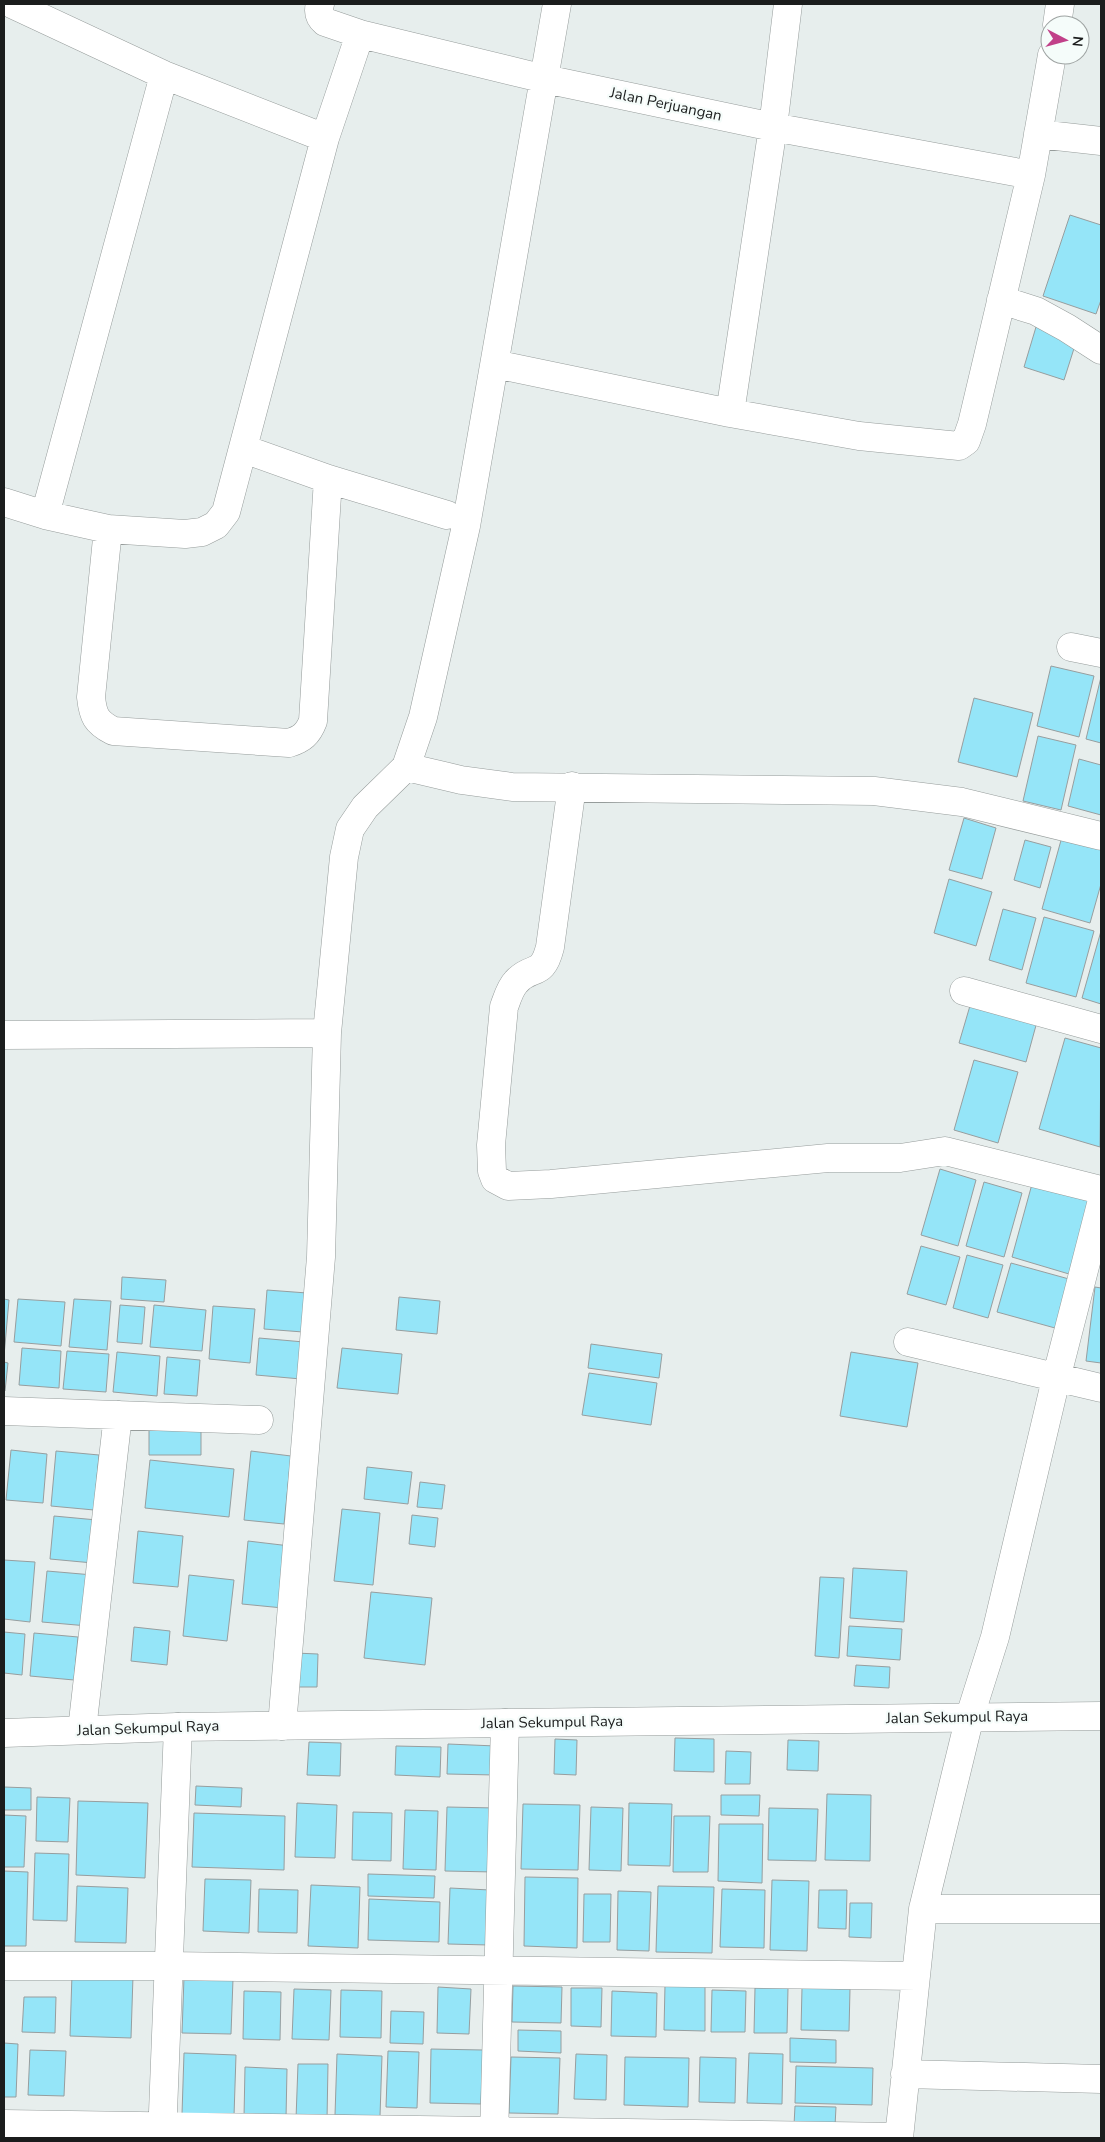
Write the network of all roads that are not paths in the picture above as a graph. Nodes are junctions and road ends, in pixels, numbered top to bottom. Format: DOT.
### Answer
graph roads {
  1 [pos="12,4"];
  2 [pos="320,4"];
  3 [pos="557,4"];
  4 [pos="788,4"];
  5 [pos="360,34"];
  6 [pos="1050,65"];
  7 [pos="164,75"];
  8 [pos="545,79"];
  9 [pos="773,127"];
  10 [pos="1038,134"];
  11 [pos="325,138"];
  12 [pos="1101,141"];
  13 [pos="1029,181"];
  14 [pos="1002,300"];
  15 [pos="1101,350"];
  16 [pos="495,364"];
  17 [pos="730,413"];
  18 [pos="244,449"];
  19 [pos="328,478"];
  20 [pos="4,502"];
  21 [pos="45,515"];
  22 [pos="447,515"];
  23 [pos="108,530"];
  24 [pos="1071,647"];
  25 [pos="1101,653"];
  26 [pos="406,767"];
  27 [pos="572,786"];
  28 [pos="1101,836"];
  29 [pos="964,991"];
  30 [pos="1101,1029"];
  31 [pos="327,1033"];
  32 [pos="4,1035"];
  33 [pos="1101,1190"];
  34 [pos="1101,1204"];
  35 [pos="908,1342"];
  36 [pos="1056,1379"];
  37 [pos="1101,1388"];
  38 [pos="4,1411"];
  39 [pos="118,1414"];
  40 [pos="259,1420"];
  41 [pos="970,1716"];
  42 [pos="1101,1716"];
  43 [pos="505,1723"];
  44 [pos="282,1726"];
  45 [pos="178,1727"];
  46 [pos="82,1730"];
  47 [pos="4,1733"];
  48 [pos="922,1909"];
  49 [pos="1101,1909"];
  50 [pos="4,1966"];
  51 [pos="169,1966"];
  52 [pos="499,1970"];
  53 [pos="916,1976"];
  54 [pos="905,2074"];
  55 [pos="1101,2079"];
  56 [pos="4,2124"];
  57 [pos="162,2132"];
  58 [pos="327,2134"];
  59 [pos="494,2135"];
  60 [pos="659,2136"];
  61 [pos="899,2138"];
  1 -- 7 [label="street"];
  2 -- 5 [label="street, Jalan Perjuangan"];
  3 -- 8 [label="street"];
  4 -- 9 [label="street"];
  5 -- 8 [label="street, Jalan Perjuangan"];
  5 -- 11 [label="street"];
  6 -- 10 [label="street"];
  7 -- 11 [label="street"];
  7 -- 21 [label="street"];
  8 -- 9 [label="street, Jalan Perjuangan"];
  8 -- 16 [label="street"];
  9 -- 13 [label="street, Jalan Perjuangan"];
  9 -- 17 [label="street"];
  10 -- 12 [label="street"];
  10 -- 13 [label="street"];
  11 -- 18 [label="street"];
  13 -- 14 [label="street"];
  14 -- 15 [label="street"];
  14 -- 17 [label="street"];
  16 -- 17 [label="street"];
  16 -- 26 [label="street"];
  18 -- 19 [label="street"];
  18 -- 23 [label="street"];
  19 -- 22 [label="street"];
  19 -- 23 [label="street"];
  20 -- 21 [label="street"];
  21 -- 23 [label="street"];
  24 -- 25 [label="street"];
  26 -- 27 [label="street"];
  26 -- 31 [label="street"];
  27 -- 28 [label="street"];
  27 -- 33 [label="street"];
  29 -- 30 [label="street"];
  31 -- 32 [label="street"];
  31 -- 44 [label="street"];
  34 -- 36 [label="street"];
  35 -- 36 [label="street"];
  36 -- 37 [label="street"];
  36 -- 41 [label="street"];
  38 -- 39 [label="street"];
  39 -- 40 [label="street"];
  39 -- 46 [label="street"];
  41 -- 42 [label="street, Jalan Sekumpul Raya"];
  41 -- 43 [label="street, Jalan Sekumpul Raya"];
  41 -- 48 [label="street"];
  43 -- 44 [label="street, Jalan Sekumpul Raya"];
  43 -- 52 [label="street"];
  44 -- 45 [label="street, Jalan Sekumpul Raya"];
  45 -- 46 [label="street, Jalan Sekumpul Raya"];
  45 -- 51 [label="street"];
  46 -- 47 [label="street, Jalan Sekumpul Raya"];
  48 -- 49 [label="street"];
  48 -- 53 [label="street"];
  50 -- 51 [label="street"];
  51 -- 52 [label="street"];
  51 -- 57 [label="street"];
  52 -- 53 [label="street"];
  52 -- 59 [label="street"];
  53 -- 54 [label="street"];
  54 -- 55 [label="street"];
  54 -- 61 [label="street"];
  56 -- 57 [label="street"];
  57 -- 58 [label="street"];
  58 -- 59 [label="street"];
  59 -- 60 [label="street"];
  60 -- 61 [label="street"];
}
